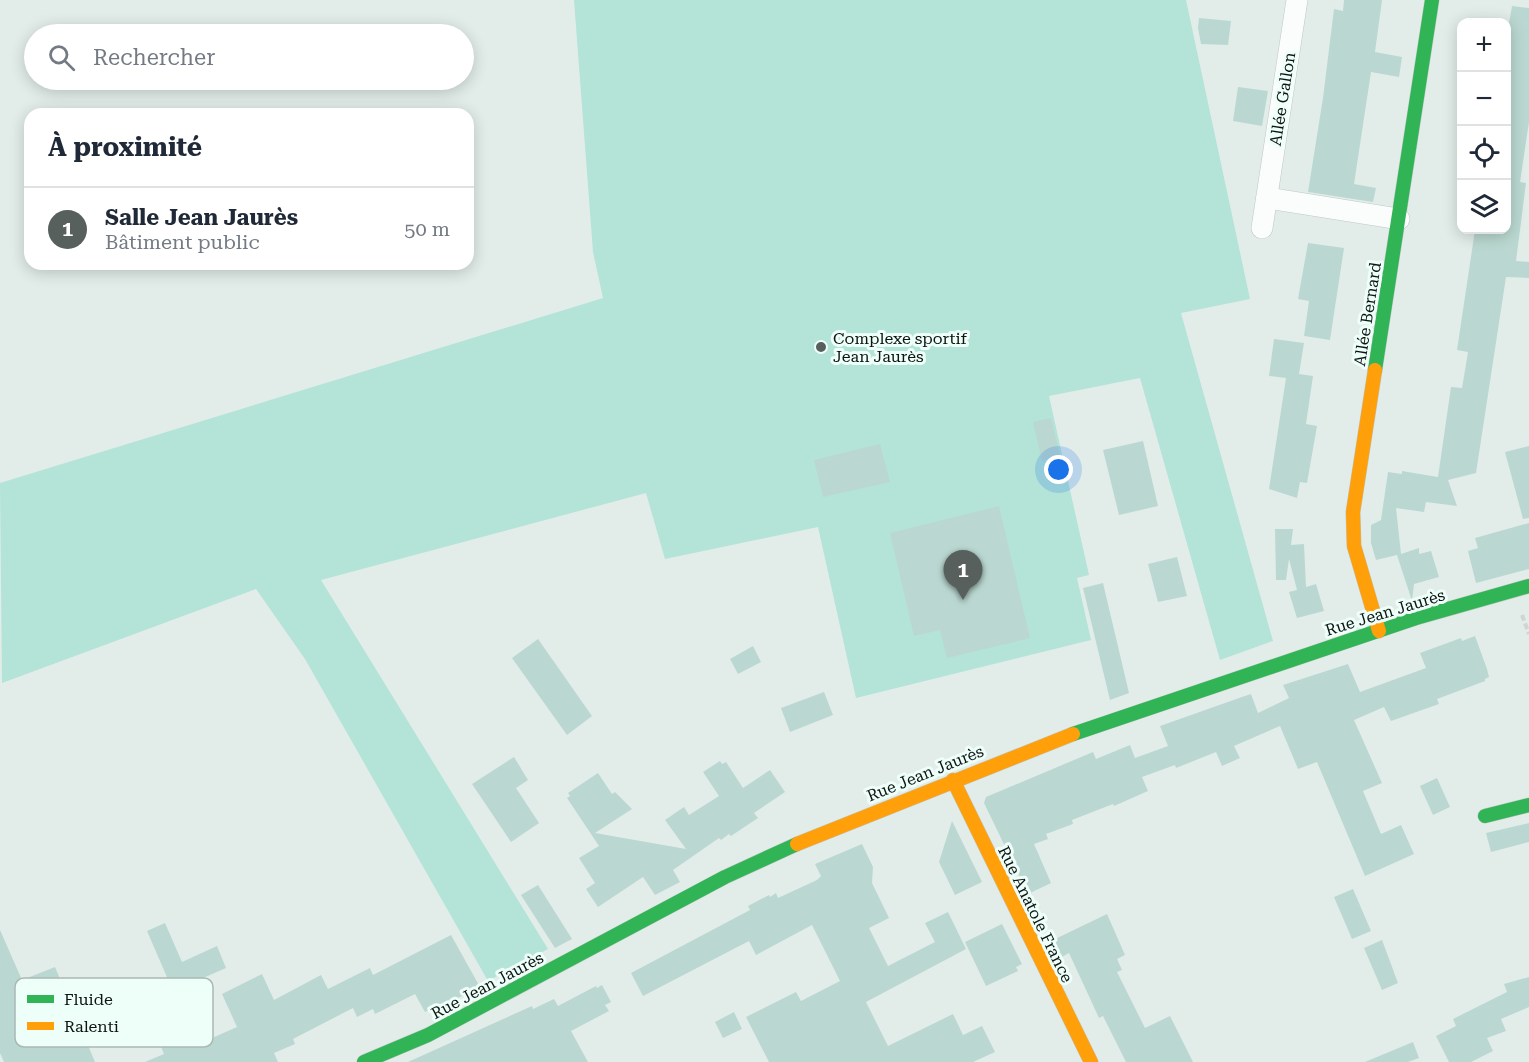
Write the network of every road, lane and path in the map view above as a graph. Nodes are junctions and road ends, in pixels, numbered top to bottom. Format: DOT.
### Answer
graph roads {
  1 [pos="1297,0"];
  2 [pos="1432,0"];
  3 [pos="1267,198"];
  4 [pos="1399,219"];
  5 [pos="1262,228"];
  6 [pos="1529,586"];
  7 [pos="1379,631"];
  8 [pos="953,780"];
  9 [pos="1529,805"];
  10 [pos="1485,816"];
  11 [pos="372,1060"];
  12 [pos="1091,1062"];
  1 -- 3 [label="street, Allée Gallon"];
  2 -- 4 [label="street, Allée Bernard"];
  3 -- 4 [label="street"];
  3 -- 5 [label="street, Allée Gallon"];
  4 -- 7 [label="street, Allée Bernard"];
  6 -- 7 [label="street, Rue Jean Jaurès"];
  7 -- 8 [label="street, Rue Jean Jaurès"];
  8 -- 11 [label="street, Rue Jean Jaurès"];
  8 -- 12 [label="street, Rue Anatole France"];
  9 -- 10 [label="street"];
}
